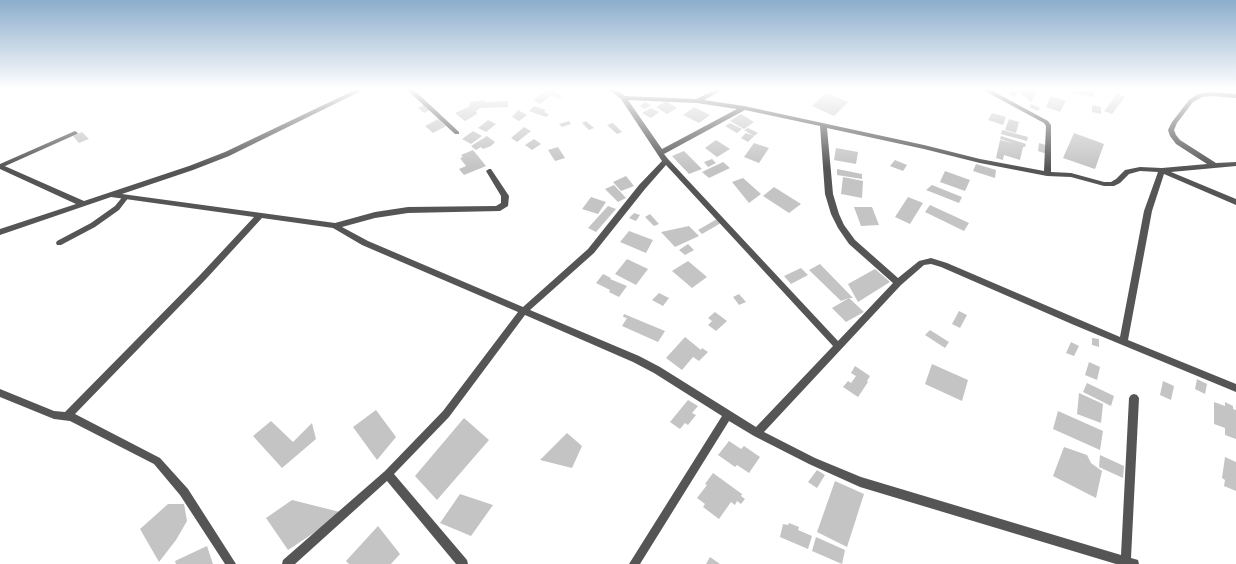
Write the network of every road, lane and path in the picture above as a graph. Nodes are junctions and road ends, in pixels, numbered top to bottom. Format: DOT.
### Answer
graph roads {
  1 [pos="307,115"];
  2 [pos="438,115"];
  3 [pos="635,115"];
  4 [pos="730,115"];
  5 [pos="776,115"];
  6 [pos="1033,115"];
  7 [pos="1181,115"];
  8 [pos="823,126"];
  9 [pos="75,133"];
  10 [pos="457,133"];
  11 [pos="660,153"];
  12 [pos="666,161"];
  13 [pos="1236,164"];
  14 [pos="1214,165"];
  15 [pos="0,166"];
  16 [pos="1163,170"];
  17 [pos="489,171"];
  18 [pos="1047,174"];
  19 [pos="138,186"];
  20 [pos="112,195"];
  21 [pos="126,197"];
  22 [pos="135,198"];
  23 [pos="1236,202"];
  24 [pos="83,204"];
  25 [pos="261,215"];
  26 [pos="335,226"];
  27 [pos="0,232"];
  28 [pos="59,244"];
  29 [pos="898,283"];
  30 [pos="524,310"];
  31 [pos="1123,342"];
  32 [pos="839,347"];
  33 [pos="1236,388"];
  34 [pos="0,393"];
  35 [pos="1134,398"];
  36 [pos="728,415"];
  37 [pos="67,416"];
  38 [pos="757,433"];
  39 [pos="388,474"];
  40 [pos="1130,563"];
  41 [pos="231,564"];
  42 [pos="287,564"];
  43 [pos="463,564"];
  44 [pos="634,564"];
  1 -- 19 [label="street"];
  2 -- 10 [label="street"];
  3 -- 11 [label="street"];
  4 -- 11 [label="street"];
  5 -- 8 [label="street"];
  6 -- 18 [label="street"];
  7 -- 14 [label="street"];
  8 -- 18 [label="street"];
  8 -- 29 [label="street"];
  9 -- 15 [label="lane"];
  11 -- 12 [label="street"];
  12 -- 30 [label="street"];
  12 -- 32 [label="street"];
  13 -- 14 [label="street"];
  14 -- 16 [label="street"];
  15 -- 24 [label="street"];
  16 -- 18 [label="street"];
  16 -- 23 [label="street"];
  16 -- 31 [label="street"];
  17 -- 26 [label="street"];
  19 -- 20 [label="street"];
  19 -- 22 [label="street"];
  20 -- 21 [label="street"];
  20 -- 24 [label="street"];
  21 -- 22 [label="street"];
  21 -- 28 [label="lane"];
  22 -- 25 [label="street"];
  24 -- 27 [label="street"];
  25 -- 26 [label="street"];
  25 -- 37 [label="street"];
  26 -- 30 [label="street"];
  29 -- 31 [label="street"];
  29 -- 32 [label="street"];
  30 -- 36 [label="street"];
  30 -- 39 [label="street"];
  31 -- 33 [label="street"];
  32 -- 38 [label="street"];
  34 -- 37 [label="street"];
  35 -- 40 [label="street"];
  36 -- 38 [label="street"];
  36 -- 44 [label="street"];
  37 -- 41 [label="street"];
  38 -- 40 [label="street"];
  39 -- 42 [label="street"];
  39 -- 43 [label="street"];
}
